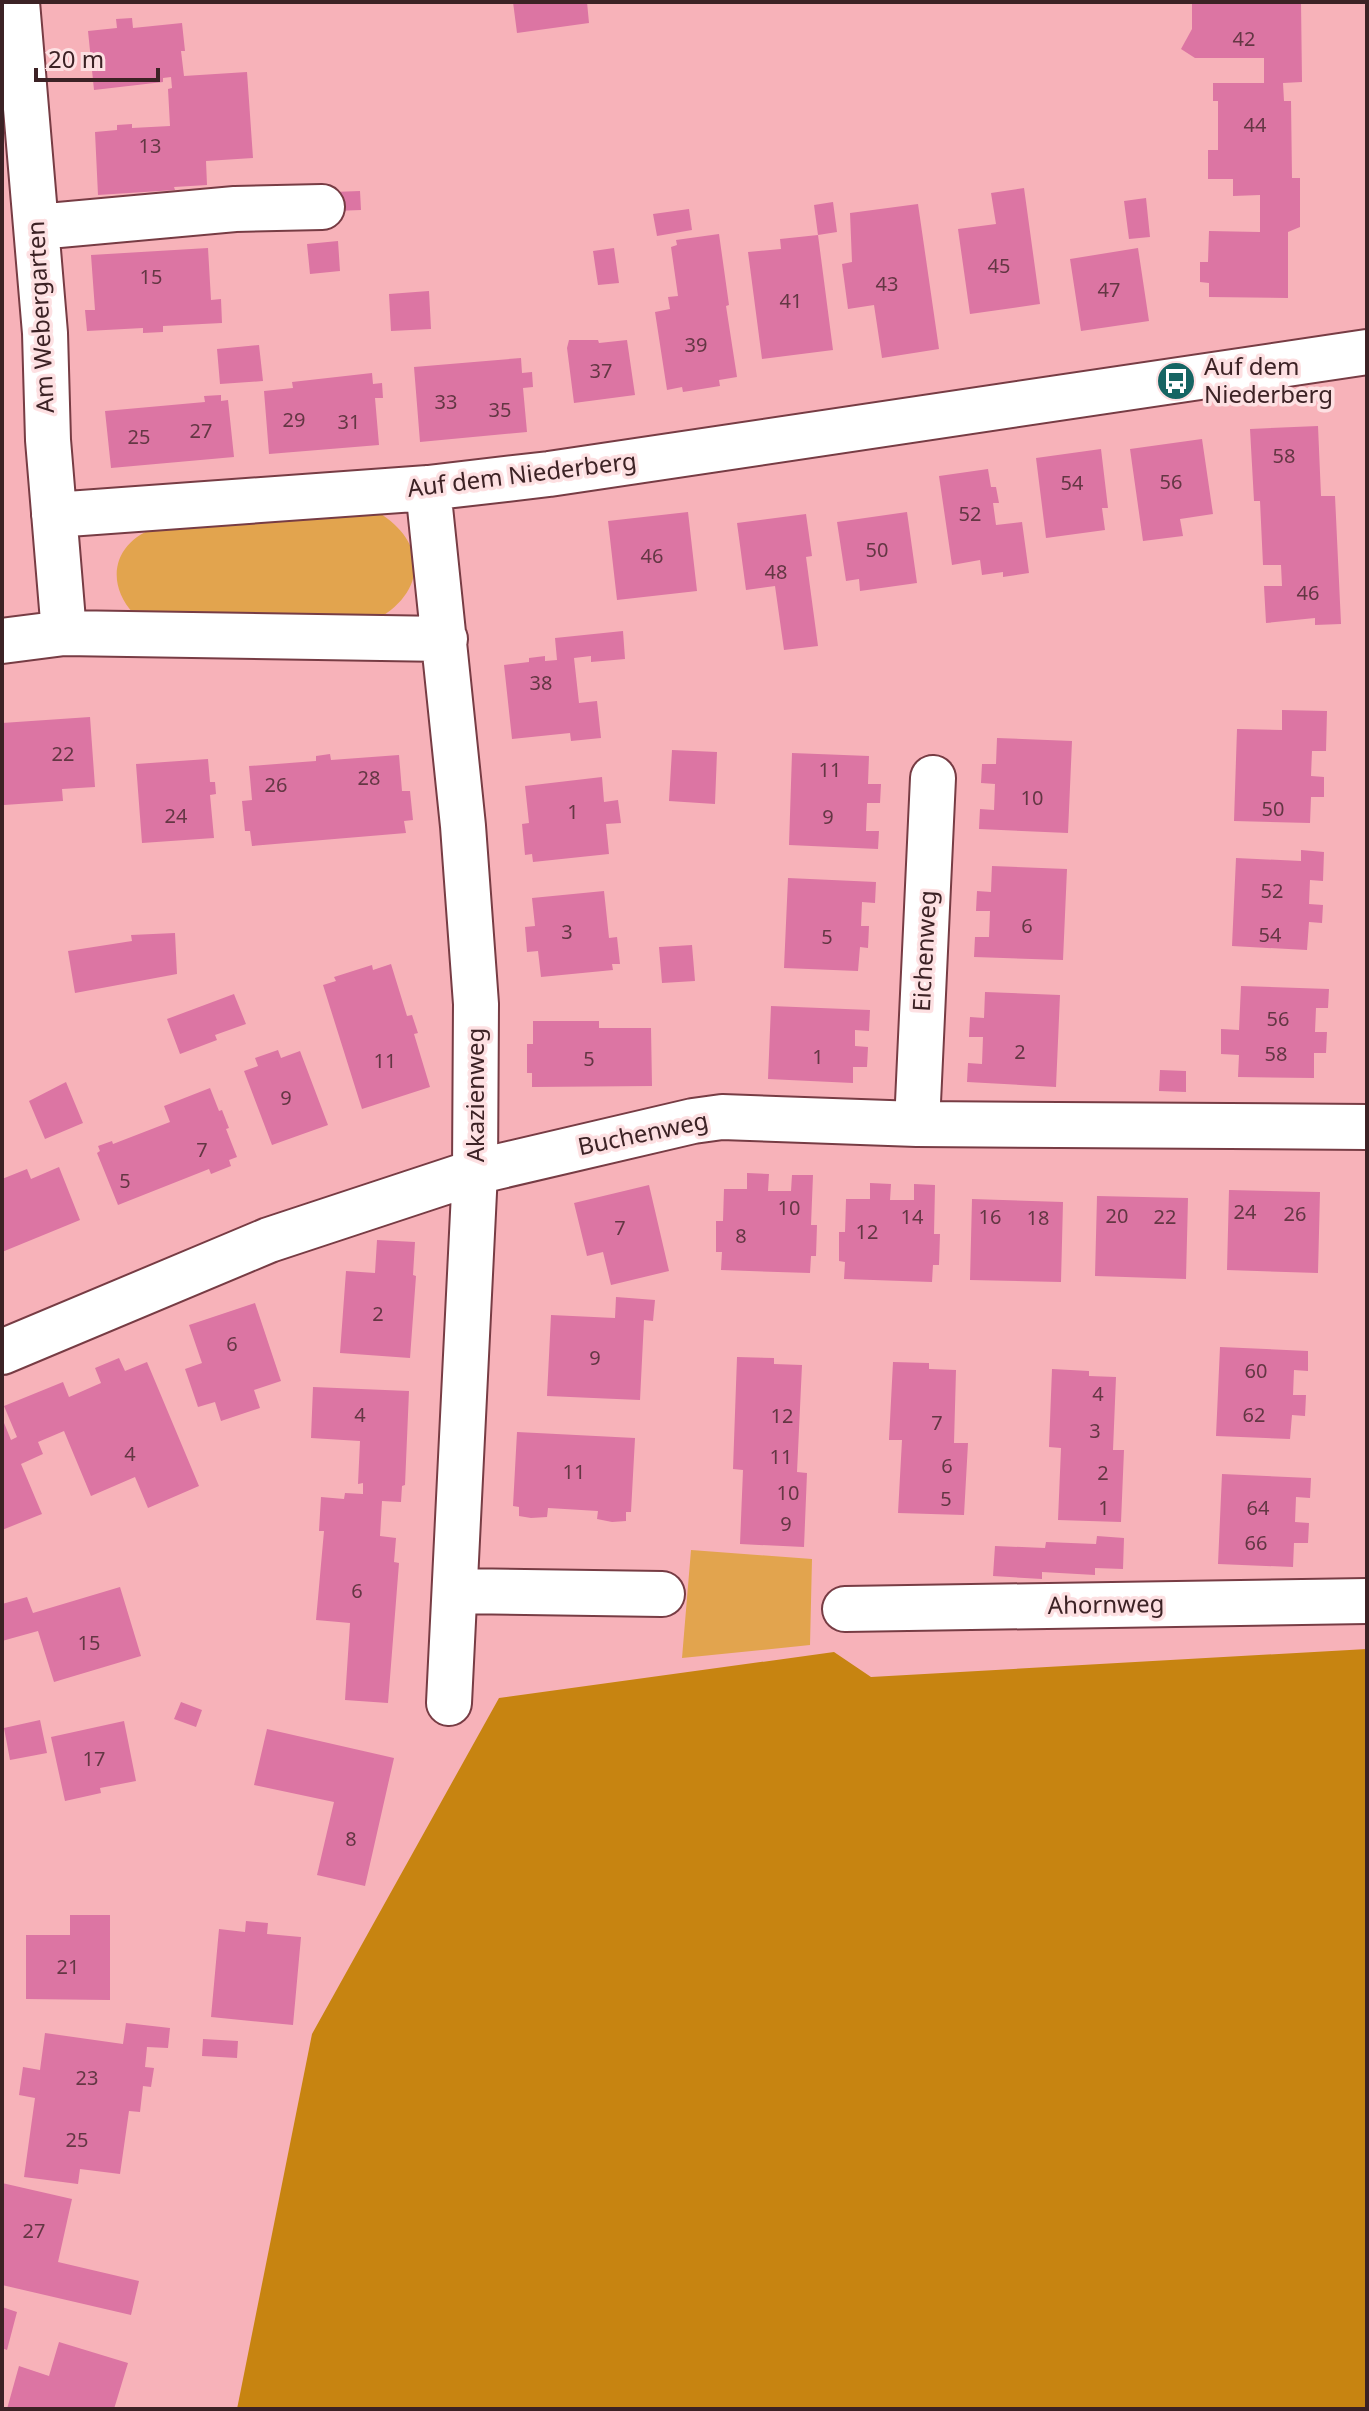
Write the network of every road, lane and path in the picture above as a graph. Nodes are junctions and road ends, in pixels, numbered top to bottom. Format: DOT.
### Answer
graph roads {
  1 [pos="17,2"];
  2 [pos="322,207"];
  3 [pos="37,227"];
  4 [pos="1367,352"];
  5 [pos="428,488"];
  6 [pos="54,515"];
  7 [pos="64,633"];
  8 [pos="445,639"];
  9 [pos="2,641"];
  10 [pos="933,778"];
  11 [pos="917,1124"];
  12 [pos="1367,1127"];
  13 [pos="475,1172"];
  14 [pos="2,1352"];
  15 [pos="456,1591"];
  16 [pos="662,1594"];
  17 [pos="1367,1601"];
  18 [pos="845,1609"];
  19 [pos="449,1703"];
  1 -- 3 [label="street, Am Webergarten"];
  2 -- 3 [label="street"];
  3 -- 6 [label="street, Am Webergarten"];
  4 -- 5 [label="street, Auf dem Niederberg"];
  5 -- 6 [label="street, Auf dem Niederberg"];
  5 -- 8 [label="street, Akazienweg"];
  6 -- 7 [label="street, Am Webergarten"];
  7 -- 8 [label="street"];
  7 -- 9 [label="street"];
  8 -- 13 [label="street, Akazienweg"];
  10 -- 11 [label="street, Eichenweg"];
  11 -- 12 [label="street, Buchenweg"];
  11 -- 13 [label="street, Buchenweg"];
  13 -- 14 [label="street, Buchenweg"];
  13 -- 15 [label="street, Akazienweg"];
  15 -- 16 [label="street"];
  15 -- 19 [label="street, Akazienweg"];
  17 -- 18 [label="street, Ahornweg"];
}
